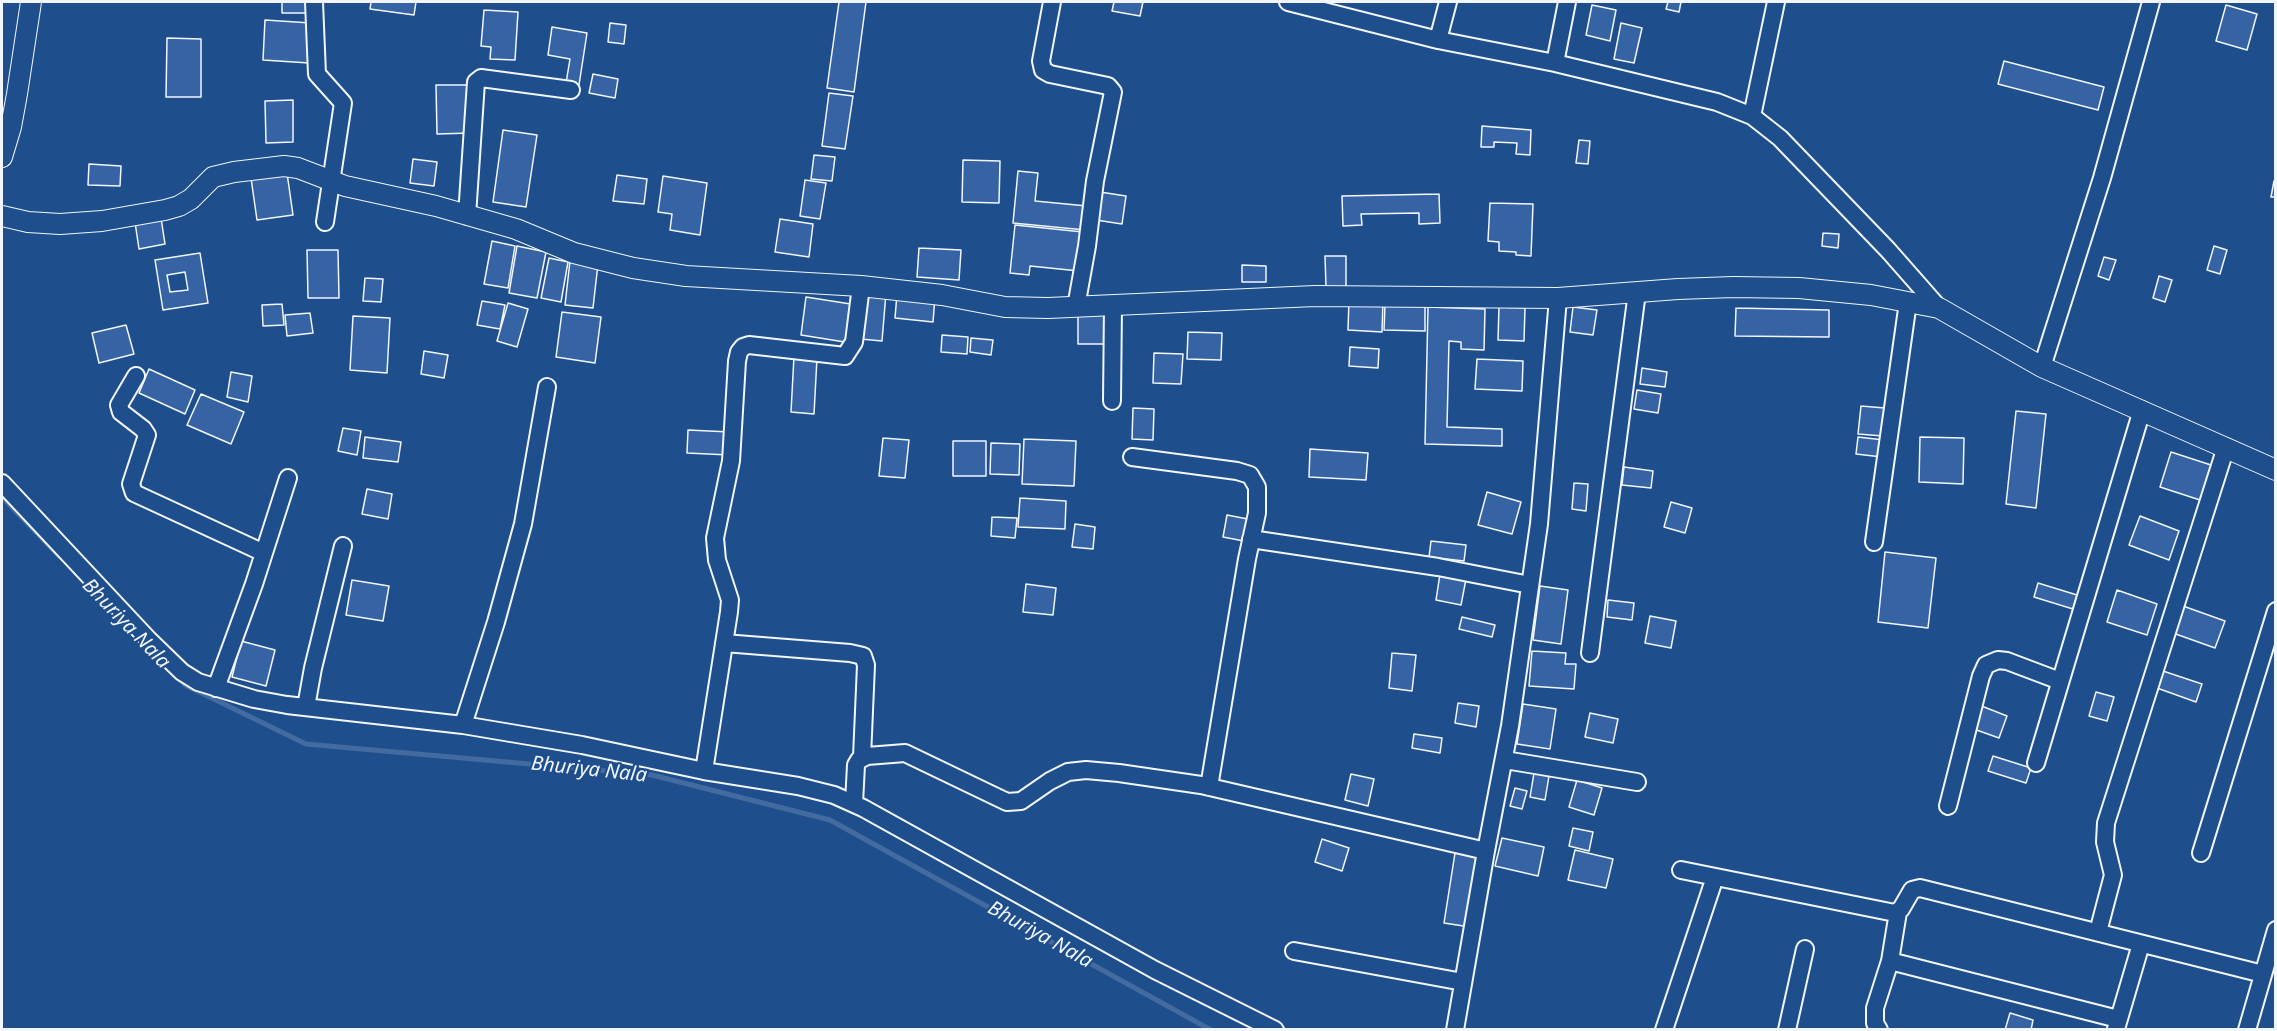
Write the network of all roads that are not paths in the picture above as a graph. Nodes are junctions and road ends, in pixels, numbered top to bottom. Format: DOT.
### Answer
graph roads {
  1 [pos="31,2"];
  2 [pos="314,2"];
  3 [pos="1052,2"];
  4 [pos="1288,2"];
  5 [pos="1448,2"];
  6 [pos="1567,2"];
  7 [pos="1776,2"];
  8 [pos="2151,2"];
  9 [pos="1335,8"];
  10 [pos="1438,40"];
  11 [pos="1555,63"];
  12 [pos="571,90"];
  13 [pos="1752,116"];
  14 [pos="2,157"];
  15 [pos="332,181"];
  16 [pos="2,216"];
  17 [pos="467,216"];
  18 [pos="325,222"];
  19 [pos="861,286"];
  20 [pos="1637,292"];
  21 [pos="1558,298"];
  22 [pos="1908,302"];
  23 [pos="1113,305"];
  24 [pos="1076,307"];
  25 [pos="1939,308"];
  26 [pos="2042,367"];
  27 [pos="136,376"];
  28 [pos="548,387"];
  29 [pos="1112,401"];
  30 [pos="2142,410"];
  31 [pos="2226,447"];
  32 [pos="1132,457"];
  33 [pos="2276,470"];
  34 [pos="288,478"];
  35 [pos="2,483"];
  36 [pos="1251,539"];
  37 [pos="1874,542"];
  38 [pos="344,546"];
  39 [pos="264,553"];
  40 [pos="1530,585"];
  41 [pos="2276,610"];
  42 [pos="724,643"];
  43 [pos="1590,653"];
  44 [pos="2060,681"];
  45 [pos="216,688"];
  46 [pos="306,707"];
  47 [pos="463,725"];
  48 [pos="862,758"];
  49 [pos="1505,760"];
  50 [pos="2037,763"];
  51 [pos="704,771"];
  52 [pos="1637,782"];
  53 [pos="1209,786"];
  54 [pos="854,803"];
  55 [pos="1948,806"];
  56 [pos="1486,851"];
  57 [pos="2201,853"];
  58 [pos="1681,870"];
  59 [pos="1715,877"];
  60 [pos="1898,912"];
  61 [pos="2276,930"];
  62 [pos="2098,932"];
  63 [pos="2141,944"];
  64 [pos="1805,949"];
  65 [pos="1294,951"];
  66 [pos="1890,961"];
  67 [pos="2263,974"];
  68 [pos="1463,982"];
  69 [pos="2117,1024"];
  70 [pos="1275,1029"];
  71 [pos="1455,1029"];
  72 [pos="1664,1029"];
  73 [pos="1787,1029"];
  74 [pos="1879,1029"];
  75 [pos="2247,1029"];
  1 -- 14 [label="street"];
  2 -- 15 [label="street"];
  3 -- 24 [label="street"];
  4 -- 9 [label="street"];
  5 -- 10 [label="street"];
  6 -- 11 [label="street"];
  7 -- 13 [label="street"];
  8 -- 26 [label="street"];
  9 -- 10 [label="street"];
  10 -- 11 [label="street"];
  11 -- 13 [label="street"];
  12 -- 17 [label="street"];
  13 -- 25 [label="street"];
  15 -- 16 [label="street"];
  15 -- 17 [label="street"];
  15 -- 18 [label="street"];
  17 -- 19 [label="street"];
  19 -- 24 [label="street"];
  19 -- 42 [label="street"];
  20 -- 21 [label="street"];
  20 -- 22 [label="street"];
  20 -- 43 [label="street"];
  21 -- 23 [label="street"];
  21 -- 40 [label="street"];
  22 -- 25 [label="street"];
  22 -- 37 [label="street"];
  23 -- 24 [label="street"];
  23 -- 29 [label="street"];
  25 -- 26 [label="street"];
  26 -- 30 [label="street"];
  27 -- 39 [label="street"];
  28 -- 47 [label="street"];
  30 -- 31 [label="street"];
  30 -- 44 [label="street"];
  31 -- 33 [label="street"];
  31 -- 62 [label="street"];
  32 -- 36 [label="street"];
  34 -- 39 [label="street"];
  35 -- 45 [label="street"];
  36 -- 40 [label="street"];
  36 -- 53 [label="street"];
  38 -- 46 [label="street"];
  39 -- 45 [label="street"];
  40 -- 49 [label="street"];
  41 -- 57 [label="street"];
  42 -- 48 [label="street"];
  42 -- 51 [label="street"];
  44 -- 50 [label="street"];
  44 -- 55 [label="street"];
  45 -- 46 [label="street"];
  46 -- 47 [label="street"];
  47 -- 51 [label="street"];
  48 -- 53 [label="street"];
  48 -- 54 [label="street"];
  49 -- 52 [label="street"];
  49 -- 56 [label="street"];
  51 -- 54 [label="street"];
  53 -- 56 [label="street"];
  54 -- 70 [label="street"];
  56 -- 68 [label="street"];
  58 -- 59 [label="street"];
  59 -- 60 [label="street"];
  59 -- 72 [label="street"];
  60 -- 62 [label="street"];
  60 -- 66 [label="street"];
  61 -- 67 [label="street"];
  62 -- 63 [label="street"];
  63 -- 67 [label="street"];
  63 -- 69 [label="street"];
  64 -- 73 [label="street"];
  65 -- 68 [label="street"];
  66 -- 69 [label="street"];
  66 -- 74 [label="street"];
  67 -- 75 [label="street"];
  68 -- 71 [label="street"];
}
